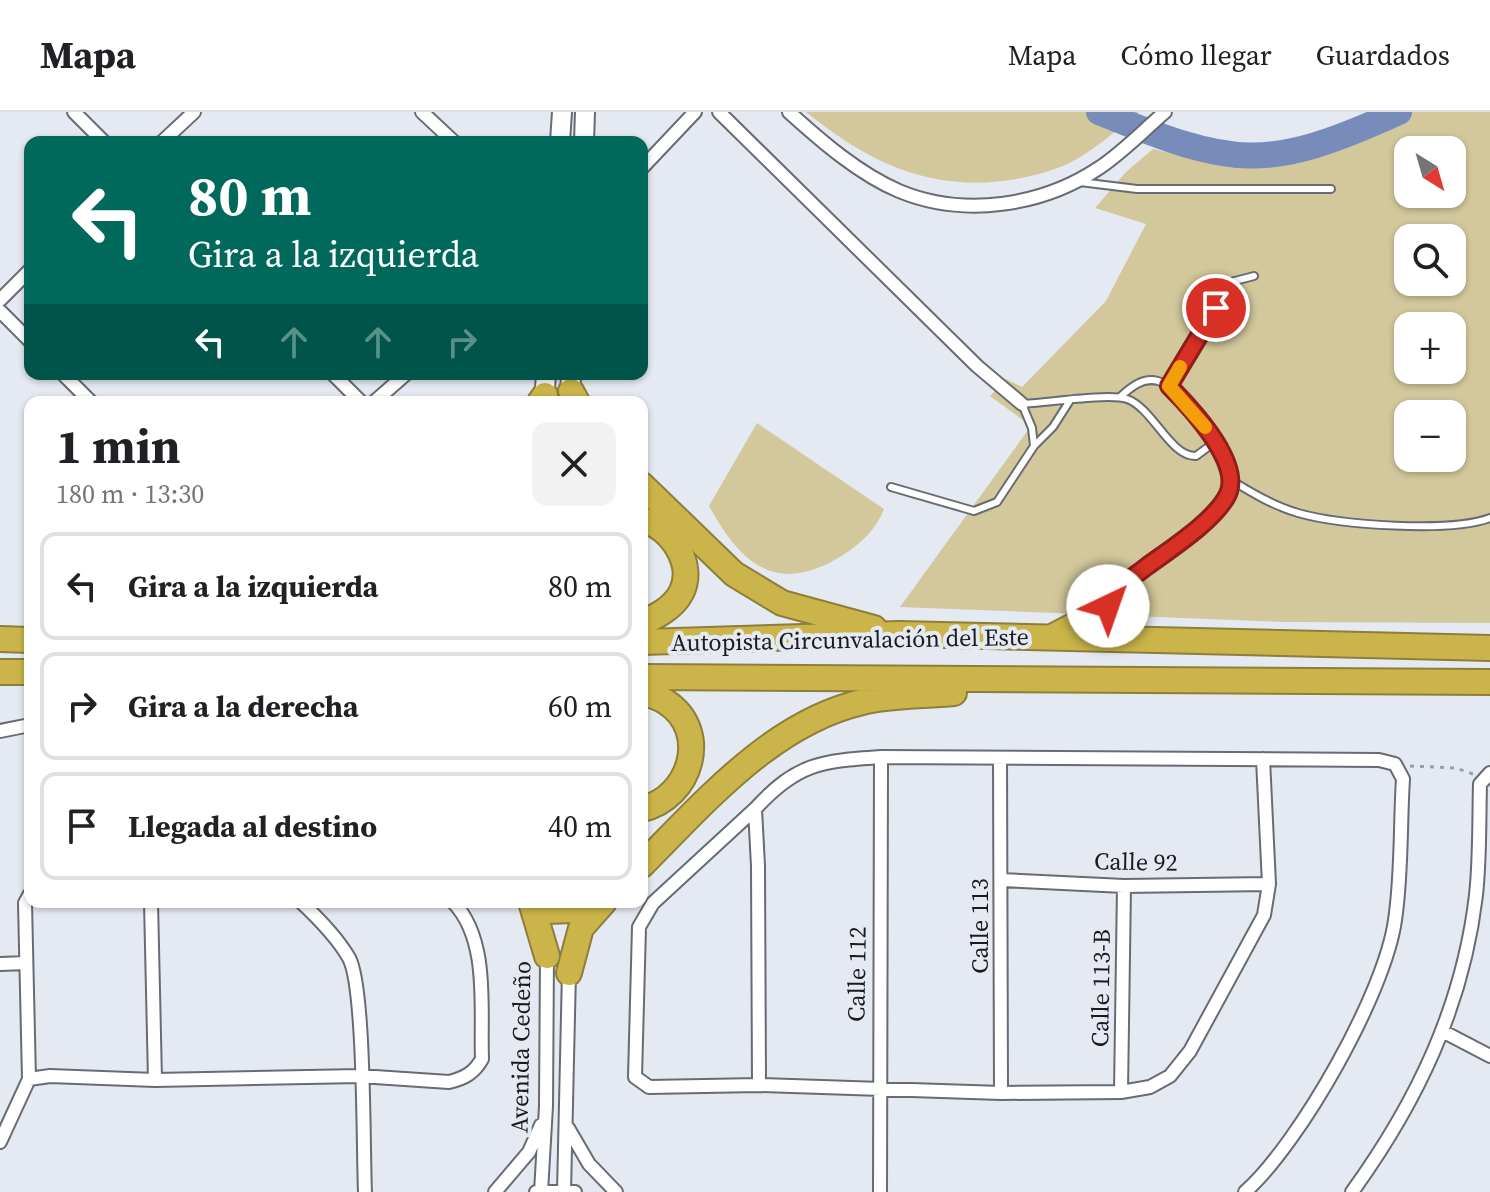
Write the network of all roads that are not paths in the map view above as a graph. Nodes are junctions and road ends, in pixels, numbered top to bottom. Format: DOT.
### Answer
graph roads {
  1 [pos="74,112"];
  2 [pos="194,112"];
  3 [pos="422,112"];
  4 [pos="585,112"];
  5 [pos="695,112"];
  6 [pos="719,112"];
  7 [pos="789,112"];
  8 [pos="1165,112"];
  9 [pos="562,115"];
  10 [pos="98,136"];
  11 [pos="168,136"];
  12 [pos="448,136"];
  13 [pos="555,136"];
  14 [pos="560,136"];
  15 [pos="584,136"];
  16 [pos="648,162"];
  17 [pos="1076,182"];
  18 [pos="1331,189"];
  19 [pos="24,276"];
  20 [pos="1254,276"];
  21 [pos="0,300"];
  22 [pos="0,311"];
  23 [pos="24,335"];
  24 [pos="69,380"];
  25 [pos="339,380"];
  26 [pos="399,380"];
  27 [pos="1169,386"];
  28 [pos="85,396"];
  29 [pos="355,396"];
  30 [pos="381,396"];
  31 [pos="1120,397"];
  32 [pos="1069,402"];
  33 [pos="1022,404"];
  34 [pos="1215,442"];
  35 [pos="1034,446"];
  36 [pos="1231,480"];
  37 [pos="891,487"];
  38 [pos="648,491"];
  39 [pos="1490,518"];
  40 [pos="648,523"];
  41 [pos="1112,596"];
  42 [pos="648,619"];
  43 [pos="899,634"];
  44 [pos="1049,638"];
  45 [pos="0,639"];
  46 [pos="24,640"];
  47 [pos="1130,640"];
  48 [pos="648,642"];
  49 [pos="1490,648"];
  50 [pos="0,672"];
  51 [pos="24,672"];
  52 [pos="648,677"];
  53 [pos="1064,681"];
  54 [pos="1490,682"];
  55 [pos="648,694"];
  56 [pos="24,726"];
  57 [pos="0,731"];
  58 [pos="881,757"];
  59 [pos="1000,759"];
  60 [pos="1263,759"];
  61 [pos="1487,775"];
  62 [pos="648,806"];
  63 [pos="755,809"];
  64 [pos="648,859"];
  65 [pos="1002,880"];
  66 [pos="1269,884"];
  67 [pos="1124,886"];
  68 [pos="25,908"];
  69 [pos="151,908"];
  70 [pos="307,908"];
  71 [pos="457,908"];
  72 [pos="552,908"];
  73 [pos="553,908"];
  74 [pos="599,908"];
  75 [pos="547,956"];
  76 [pos="26,963"];
  77 [pos="0,964"];
  78 [pos="569,973"];
  79 [pos="1444,1032"];
  80 [pos="1490,1056"];
  81 [pos="360,1076"];
  82 [pos="29,1079"];
  83 [pos="155,1080"];
  84 [pos="759,1085"];
  85 [pos="878,1088"];
  86 [pos="1121,1092"];
  87 [pos="1001,1093"];
  88 [pos="546,1106"];
  89 [pos="568,1128"];
  90 [pos="0,1142"];
  91 [pos="365,1192"];
  92 [pos="495,1192"];
  93 [pos="539,1192"];
  94 [pos="567,1192"];
  95 [pos="616,1192"];
  96 [pos="880,1192"];
  97 [pos="1245,1192"];
  98 [pos="1352,1192"];
  1 -- 10 [label="street"];
  2 -- 11 [label="street"];
  3 -- 12 [label="street"];
  4 -- 15 [label="main road"];
  5 -- 16 [label="street"];
  6 -- 33 [label="street"];
  7 -- 17 [label="street"];
  8 -- 17 [label="street"];
  9 -- 13 [label="street"];
  9 -- 14 [label="main road"];
  17 -- 18 [label="lane"];
  19 -- 21 [label="street"];
  20 -- 27 [label="lane"];
  22 -- 23 [label="street"];
  24 -- 28 [label="street"];
  25 -- 29 [label="street"];
  26 -- 30 [label="street"];
  27 -- 31 [label="lane"];
  27 -- 34 [label="lane"];
  31 -- 32 [label="lane"];
  31 -- 34 [label="lane"];
  32 -- 33 [label="lane"];
  32 -- 35 [label="lane"];
  33 -- 35 [label="lane"];
  34 -- 36 [label="lane"];
  35 -- 37 [label="lane"];
  36 -- 39 [label="lane"];
  36 -- 41 [label="lane"];
  38 -- 43 [label="highway"];
  40 -- 42 [label="highway"];
  41 -- 44 [label="highway"];
  41 -- 47 [label="highway"];
  43 -- 44 [label="highway, Autopista Circunvalación del Este"];
  43 -- 48 [label="highway, Autopista Circunvalación del Este"];
  44 -- 47 [label="highway, Autopista Circunvalación del Este"];
  45 -- 46 [label="highway"];
  47 -- 49 [label="highway, Autopista Circunvalación del Este"];
  50 -- 51 [label="highway"];
  52 -- 53 [label="highway, Autopista Circunvalación del Este"];
  53 -- 54 [label="highway, Autopista Circunvalación del Este"];
  53 -- 64 [label="highway"];
  55 -- 62 [label="highway"];
  56 -- 57 [label="street"];
  58 -- 59 [label="street"];
  58 -- 63 [label="street"];
  58 -- 85 [label="street, Calle 112"];
  59 -- 60 [label="street"];
  59 -- 65 [label="street, Calle 113"];
  60 -- 66 [label="street"];
  60 -- 97 [label="street"];
  61 -- 79 [label="street"];
  63 -- 84 [label="street"];
  63 -- 84 [label="street"];
  65 -- 67 [label="street, Calle 92"];
  65 -- 87 [label="street, Calle 113"];
  66 -- 67 [label="street, Calle 92"];
  66 -- 86 [label="street"];
  67 -- 86 [label="street, Calle 113-B"];
  68 -- 76 [label="street"];
  69 -- 83 [label="street"];
  70 -- 81 [label="street"];
  71 -- 81 [label="street"];
  72 -- 75 [label="highway"];
  73 -- 78 [label="street, Avenida Cedeño"];
  74 -- 78 [label="highway"];
  75 -- 88 [label="street, Avenida Cedeño"];
  76 -- 77 [label="street"];
  76 -- 82 [label="street"];
  78 -- 89 [label="street, Avenida Cedeño"];
  79 -- 80 [label="street"];
  79 -- 98 [label="street"];
  81 -- 83 [label="street"];
  81 -- 91 [label="street"];
  82 -- 83 [label="street"];
  82 -- 90 [label="street"];
  84 -- 85 [label="street"];
  85 -- 87 [label="street"];
  85 -- 96 [label="street, Calle 112"];
  86 -- 87 [label="street"];
  88 -- 92 [label="street"];
  88 -- 93 [label="street, Avenida Cedeño"];
  89 -- 94 [label="street, Avenida Cedeño"];
  89 -- 95 [label="street"];
  93 -- 94 [label="street"];
}
